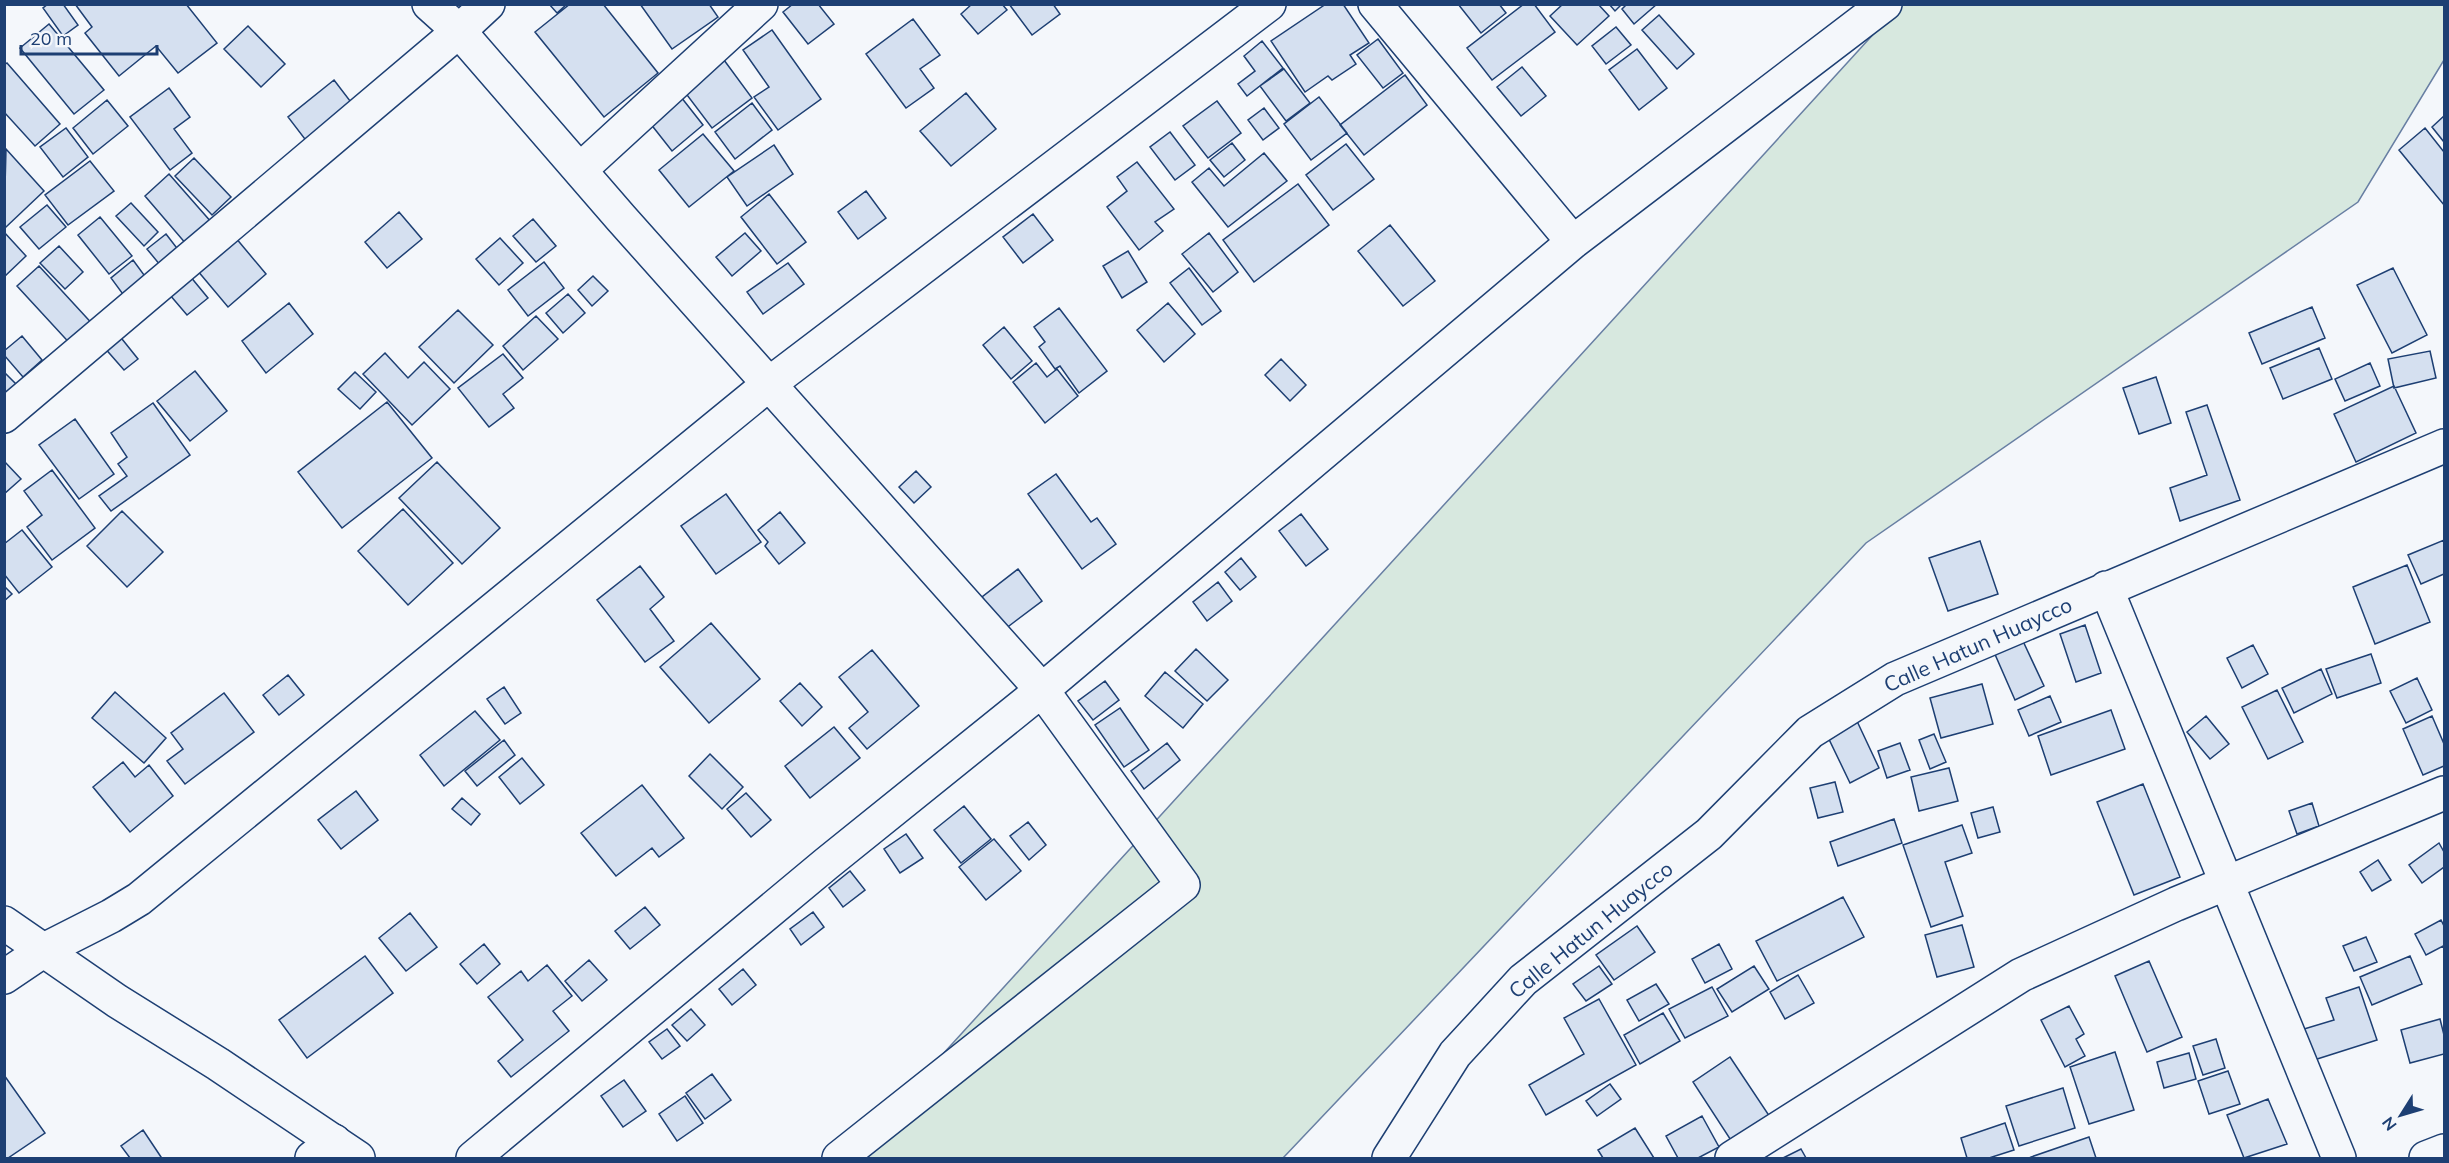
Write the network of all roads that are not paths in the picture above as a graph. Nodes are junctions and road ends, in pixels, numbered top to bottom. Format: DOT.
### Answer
graph roads {
  1 [pos="429,4"];
  2 [pos="488,4"];
  3 [pos="761,4"];
  4 [pos="1269,4"];
  5 [pos="1375,4"];
  6 [pos="1885,4"];
  7 [pos="459,31"];
  8 [pos="581,169"];
  9 [pos="1573,242"];
  10 [pos="769,384"];
  11 [pos="4,416"];
  12 [pos="2445,446"];
  13 [pos="2106,588"];
  14 [pos="1042,690"];
  15 [pos="2445,793"];
  16 [pos="2226,883"];
  17 [pos="4,923"];
  18 [pos="44,950"];
  19 [pos="4,977"];
  20 [pos="2445,1151"];
  21 [pos="335,1153"];
  22 [pos="474,1158"];
  23 [pos="839,1158"];
  24 [pos="1389,1158"];
  25 [pos="1732,1158"];
  26 [pos="2339,1158"];
  27 [pos="2426,1158"];
  1 -- 7 [label="street"];
  2 -- 7 [label="street"];
  3 -- 8 [label="street"];
  4 -- 10 [label="street"];
  5 -- 9 [label="street"];
  6 -- 9 [label="street"];
  7 -- 8 [label="street"];
  7 -- 11 [label="street"];
  8 -- 10 [label="street"];
  9 -- 14 [label="street"];
  10 -- 14 [label="street"];
  10 -- 18 [label="street"];
  12 -- 13 [label="street, Calle Hatun Huaycco"];
  13 -- 16 [label="street"];
  13 -- 24 [label="street, Calle Hatun Huaycco"];
  14 -- 22 [label="street"];
  14 -- 23 [label="street"];
  15 -- 16 [label="street"];
  16 -- 25 [label="street"];
  16 -- 26 [label="street"];
  17 -- 18 [label="street"];
  18 -- 19 [label="street"];
  18 -- 21 [label="street"];
  20 -- 27 [label="street"];
}
